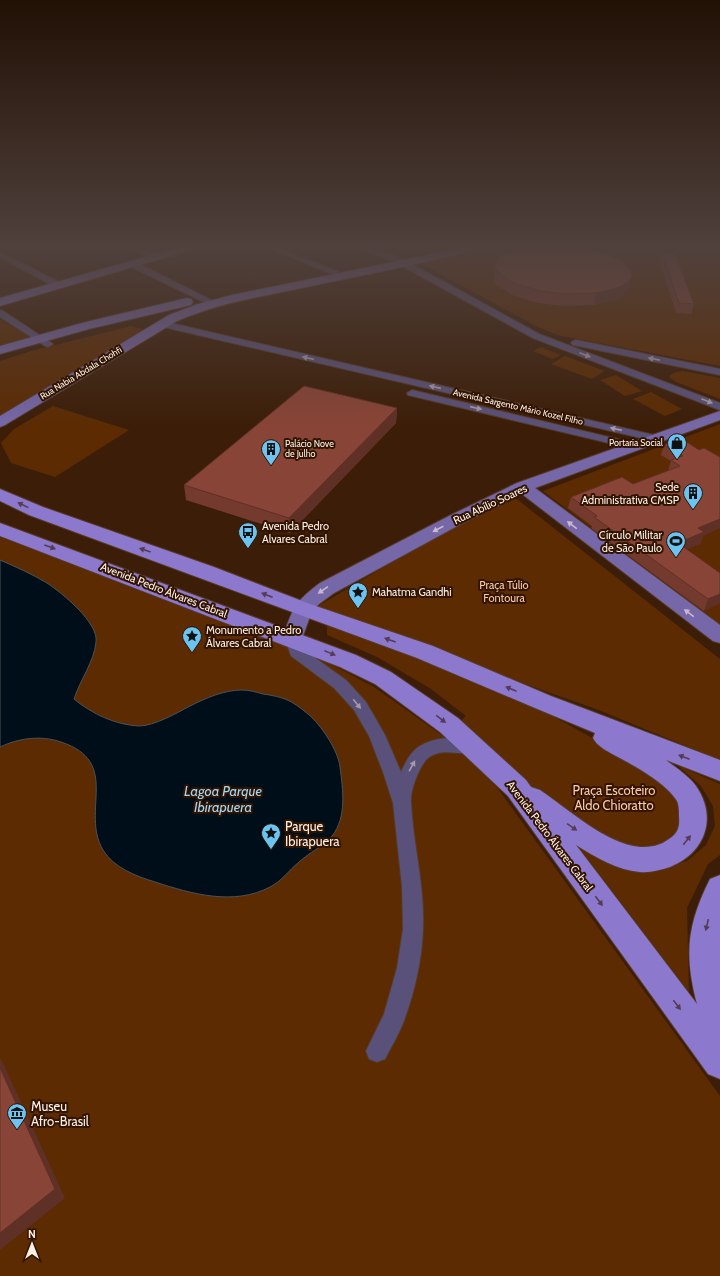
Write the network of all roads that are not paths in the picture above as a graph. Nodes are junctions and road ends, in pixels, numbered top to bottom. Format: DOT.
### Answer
graph roads {
  1 [pos="181,308"];
  2 [pos="195,308"];
  3 [pos="484,308"];
  4 [pos="0,313"];
  5 [pos="142,317"];
  6 [pos="157,327"];
  7 [pos="536,336"];
  8 [pos="44,342"];
  9 [pos="0,350"];
  10 [pos="0,359"];
  11 [pos="678,364"];
  12 [pos="720,372"];
  13 [pos="383,375"];
  14 [pos="651,380"];
  15 [pos="372,383"];
  16 [pos="388,387"];
  17 [pos="403,391"];
  18 [pos="720,407"];
  19 [pos="720,415"];
  20 [pos="0,422"];
  21 [pos="654,438"];
  22 [pos="634,446"];
  23 [pos="523,488"];
  24 [pos="0,494"];
  25 [pos="0,529"];
  26 [pos="303,609"];
  27 [pos="720,636"];
  28 [pos="293,639"];
  29 [pos="543,702"];
  30 [pos="473,747"];
  31 [pos="720,771"];
  32 [pos="517,788"];
  33 [pos="402,803"];
  34 [pos="720,888"];
  35 [pos="720,1025"];
  36 [pos="377,1051"];
  37 [pos="720,1062"];
  1 -- 5 [label="street"];
  2 -- 6 [label="street, Rua Nabia Abdala Chohfi"];
  3 -- 7 [label="street"];
  4 -- 8 [label="street"];
  5 -- 6 [label="street"];
  5 -- 8 [label="street"];
  13 -- 6 [label="street, Avenida Sargento Mário Kozel Filho, one-way"];
  6 -- 15 [label="street"];
  6 -- 20 [label="street, Rua Nabia Abdala Chohfi"];
  11 -- 7 [label="street, one-way"];
  7 -- 14 [label="street, one-way"];
  8 -- 9 [label="street"];
  8 -- 10 [label="street"];
  11 -- 12 [label="street"];
  11 -- 14 [label="street"];
  13 -- 15 [label="street"];
  21 -- 13 [label="street, Avenida Sargento Mário Kozel Filho, one-way"];
  14 -- 18 [label="street, one-way"];
  15 -- 16 [label="street"];
  17 -- 22 [label="street, Avenida Sargento Mário Kozel Filho, one-way"];
  19 -- 21 [label="street, Rua Abílio Soares"];
  21 -- 22 [label="street, Rua Abílio Soares"];
  22 -- 23 [label="street, Rua Abílio Soares"];
  23 -- 26 [label="street, Rua Abílio Soares, one-way"];
  27 -- 23 [label="street, one-way"];
  26 -- 24 [label="main road, one-way"];
  25 -- 28 [label="main road, Avenida Pedro Álvares Cabral, one-way"];
  26 -- 28 [label="street, Rua Abílio Soares"];
  29 -- 26 [label="main road, one-way"];
  28 -- 30 [label="main road, Avenida Pedro Álvares Cabral, one-way"];
  28 -- 33 [label="street, one-way"];
  31 -- 29 [label="main road, one-way"];
  32 -- 29 [label="main road, one-way"];
  30 -- 32 [label="main road, Avenida Pedro Álvares Cabral"];
  33 -- 30 [label="street, one-way"];
  32 -- 37 [label="main road, Avenida Pedro Álvares Cabral, one-way"];
  33 -- 36 [label="street"];
  34 -- 35 [label="main road, one-way"];
}
